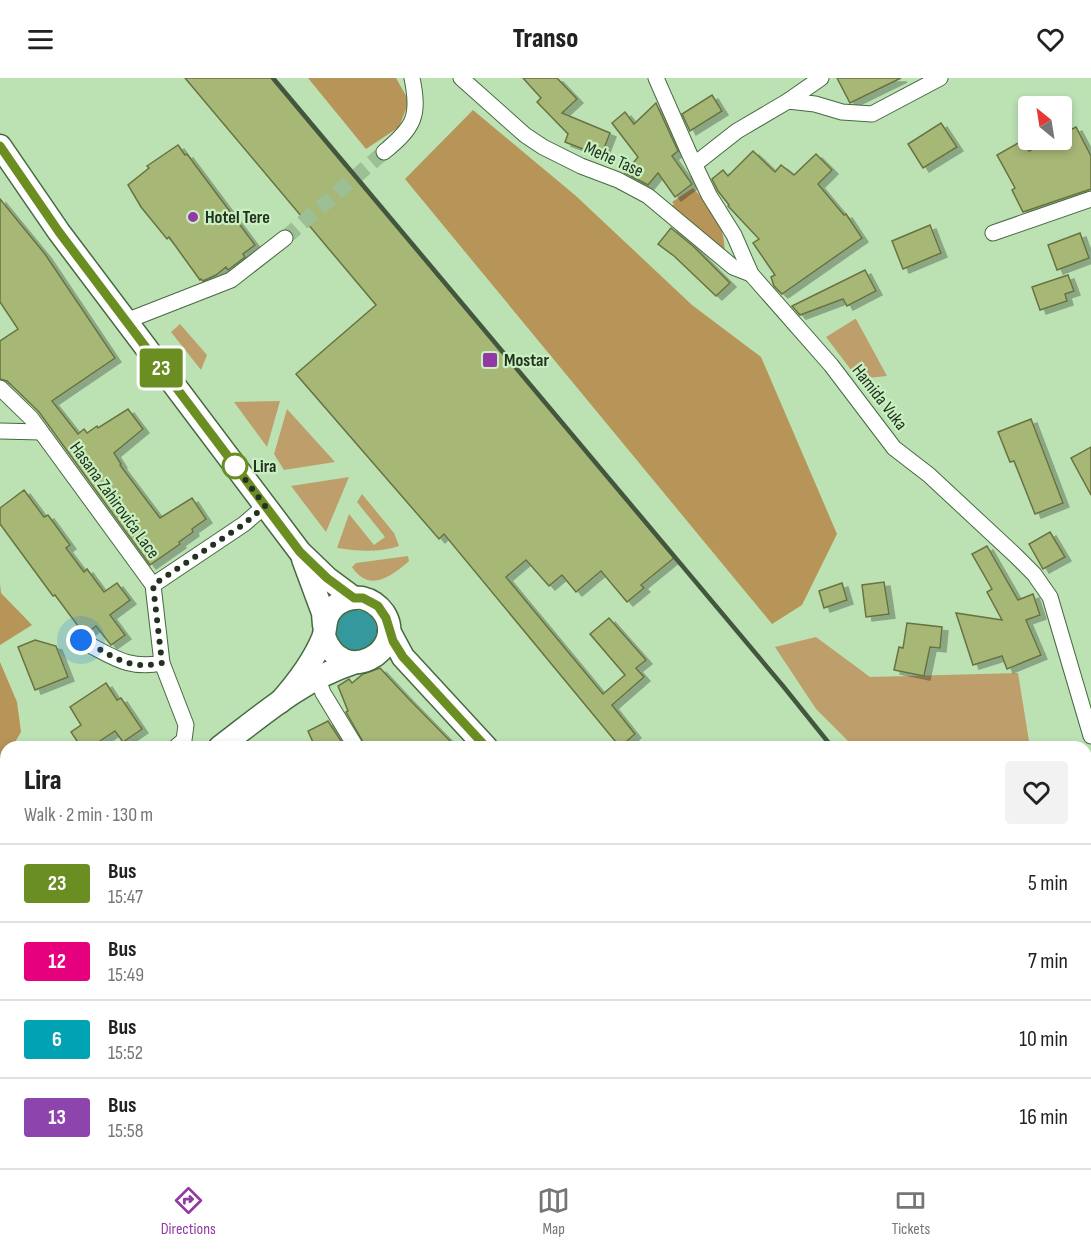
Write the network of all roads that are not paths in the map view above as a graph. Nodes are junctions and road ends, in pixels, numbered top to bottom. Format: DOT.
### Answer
graph roads {
  1 [pos="412,78"];
  2 [pos="461,78"];
  3 [pos="656,78"];
  4 [pos="821,78"];
  5 [pos="940,78"];
  6 [pos="788,101"];
  7 [pos="0,146"];
  8 [pos="384,152"];
  9 [pos="692,158"];
  10 [pos="1091,200"];
  11 [pos="993,233"];
  12 [pos="285,238"];
  13 [pos="751,274"];
  14 [pos="126,321"];
  15 [pos="0,388"];
  16 [pos="0,431"];
  17 [pos="41,432"];
  18 [pos="265,506"];
  19 [pos="300,552"];
  20 [pos="153,585"];
  21 [pos="354,598"];
  22 [pos="324,630"];
  23 [pos="389,631"];
  24 [pos="75,638"];
  25 [pos="363,660"];
  26 [pos="162,663"];
  27 [pos="323,676"];
  28 [pos="422,679"];
  29 [pos="1085,692"];
  30 [pos="280,702"];
  31 [pos="1091,736"];
  32 [pos="184,741"];
  33 [pos="228,741"];
  34 [pos="352,741"];
  35 [pos="480,741"];
  1 -- 8 [label="street"];
  2 -- 13 [label="street, Mehe Tase"];
  3 -- 9 [label="street"];
  4 -- 6 [label="street"];
  5 -- 6 [label="street"];
  6 -- 9 [label="street"];
  7 -- 14 [label="street"];
  9 -- 13 [label="street, Hamida Vuka"];
  10 -- 11 [label="street"];
  12 -- 14 [label="street"];
  13 -- 29 [label="street, Hamida Vuka"];
  14 -- 18 [label="street"];
  15 -- 17 [label="street, Hasana Zahirovića Lace"];
  16 -- 17 [label="street"];
  17 -- 20 [label="street, Hasana Zahirovića Lace"];
  18 -- 19 [label="street"];
  18 -- 20 [label="street"];
  19 -- 21 [label="street"];
  19 -- 22 [label="street"];
  20 -- 26 [label="street, Hasana Zahirovića Lace"];
  21 -- 22 [label="street"];
  21 -- 23 [label="street"];
  22 -- 25 [label="street"];
  22 -- 30 [label="street"];
  23 -- 25 [label="street"];
  23 -- 28 [label="street"];
  24 -- 26 [label="street"];
  25 -- 27 [label="street"];
  25 -- 28 [label="street"];
  26 -- 32 [label="street, Hasana Zahirovića Lace"];
  27 -- 30 [label="street"];
  27 -- 34 [label="street"];
  28 -- 35 [label="street"];
  29 -- 31 [label="street, Hamida Vuka"];
  30 -- 33 [label="street"];
}
